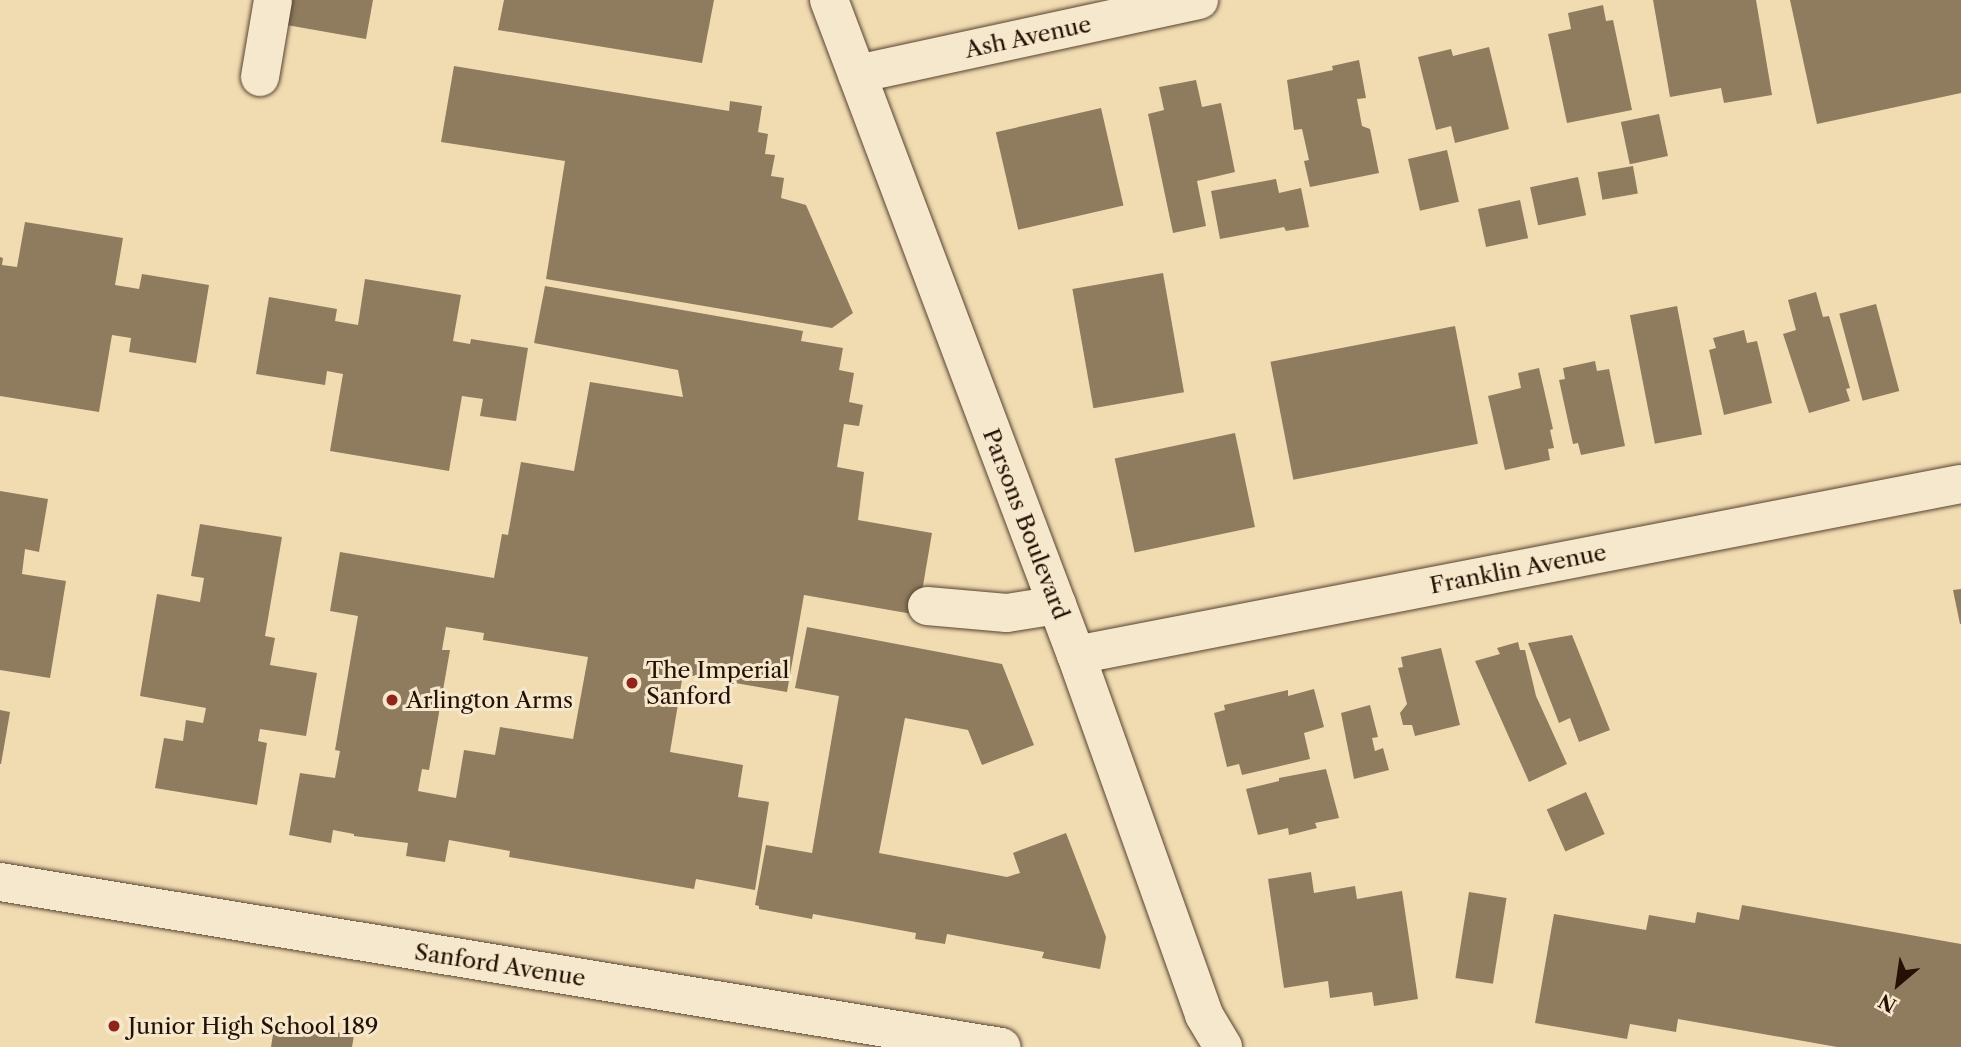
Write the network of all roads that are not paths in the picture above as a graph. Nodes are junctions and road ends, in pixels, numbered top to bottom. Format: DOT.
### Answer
graph roads {
  1 [pos="273,0"];
  2 [pos="829,0"];
  3 [pos="1199,0"];
  4 [pos="857,74"];
  5 [pos="260,77"];
  6 [pos="1961,484"];
  7 [pos="1057,605"];
  8 [pos="927,606"];
  9 [pos="1076,655"];
  10 [pos="0,882"];
  11 [pos="859,1036"];
  12 [pos="1001,1047"];
  13 [pos="1223,1047"];
  1 -- 5 [label="street"];
  2 -- 4 [label="street, Parsons Boulevard"];
  3 -- 4 [label="street, Ash Avenue"];
  4 -- 7 [label="street, Parsons Boulevard"];
  6 -- 9 [label="street, Franklin Avenue"];
  7 -- 8 [label="street"];
  7 -- 9 [label="street, Parsons Boulevard"];
  9 -- 13 [label="street, Parsons Boulevard"];
  10 -- 11 [label="street, Sanford Avenue"];
  11 -- 12 [label="street, Sanford Avenue"];
}
